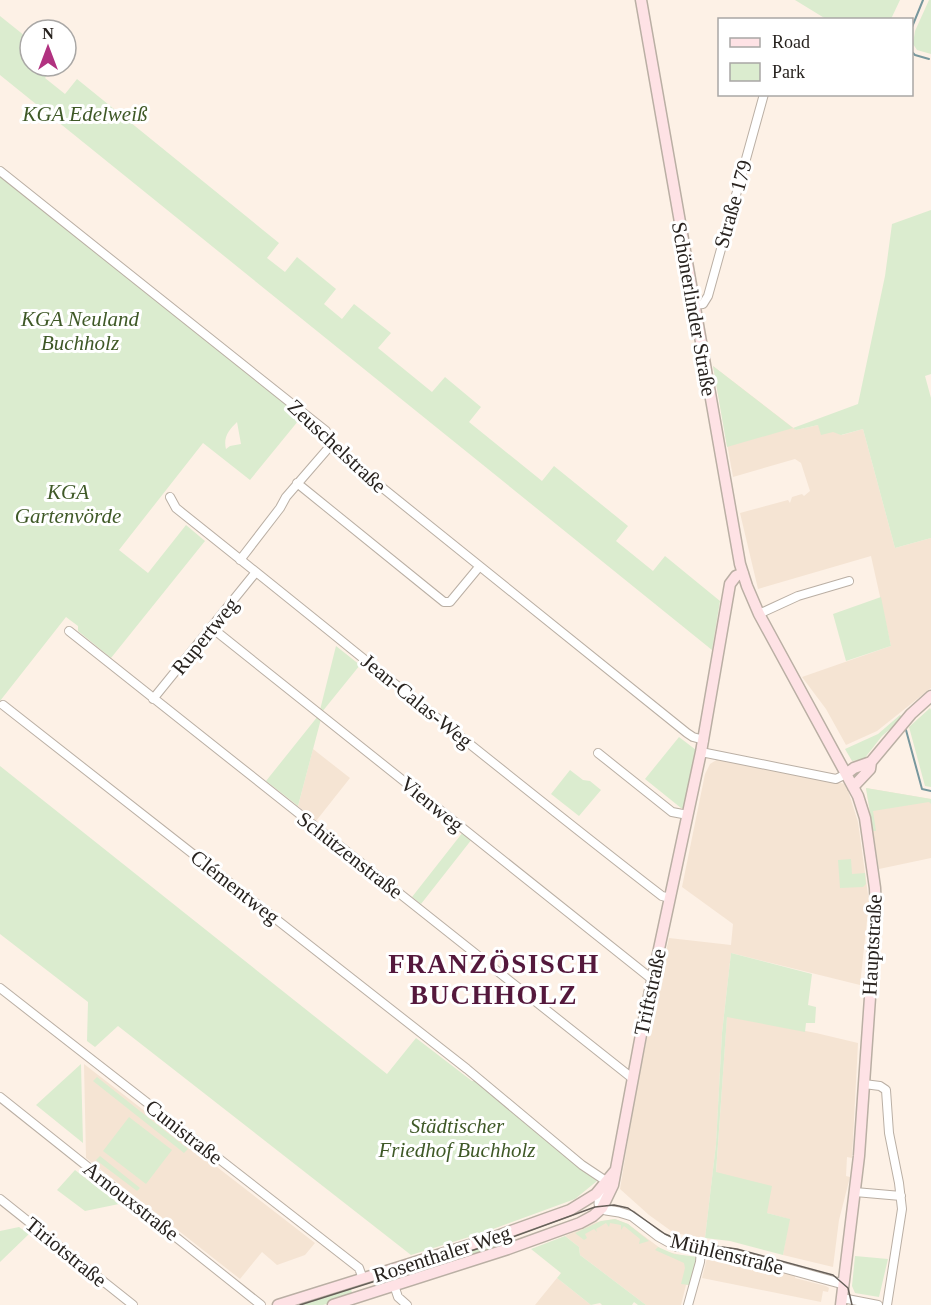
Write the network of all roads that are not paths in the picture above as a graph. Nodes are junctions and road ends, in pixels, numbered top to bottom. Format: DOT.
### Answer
graph roads {
  1 [pos="641,0"];
  2 [pos="763,96"];
  3 [pos="0,171"];
  4 [pos="694,305"];
  5 [pos="331,445"];
  6 [pos="297,483"];
  7 [pos="170,497"];
  8 [pos="240,560"];
  9 [pos="479,567"];
  10 [pos="256,572"];
  11 [pos="742,573"];
  12 [pos="849,581"];
  13 [pos="759,614"];
  14 [pos="212,628"];
  15 [pos="69,631"];
  16 [pos="931,696"];
  17 [pos="153,699"];
  18 [pos="3,705"];
  19 [pos="704,740"];
  20 [pos="702,752"];
  21 [pos="598,753"];
  22 [pos="871,762"];
  23 [pos="846,774"];
  24 [pos="853,787"];
  25 [pos="688,815"];
  26 [pos="670,898"];
  27 [pos="653,980"];
  28 [pos="0,988"];
  29 [pos="632,1078"];
  30 [pos="864,1084"];
  31 [pos="0,1097"];
  32 [pos="607,1185"];
  33 [pos="855,1192"];
  34 [pos="901,1196"];
  35 [pos="0,1199"];
  36 [pos="602,1208"];
  37 [pos="701,1250"];
  38 [pos="389,1271"];
  39 [pos="363,1279"];
  40 [pos="843,1284"];
  41 [pos="394,1285"];
  42 [pos="368,1294"];
  43 [pos="842,1301"];
  44 [pos="133,1305"];
  45 [pos="261,1305"];
  46 [pos="278,1305"];
  47 [pos="333,1305"];
  48 [pos="407,1305"];
  49 [pos="688,1305"];
  50 [pos="878,1305"];
  51 [pos="887,1305"];
  1 -- 4 [label="main road, Schönerlinder Straße"];
  2 -- 4 [label="street, Straße 179"];
  3 -- 5 [label="street, Zeuschelstraße"];
  4 -- 11 [label="main road, Schönerlinder Straße"];
  5 -- 6 [label="street"];
  5 -- 9 [label="street, Zeuschelstraße"];
  6 -- 8 [label="street"];
  6 -- 9 [label="street"];
  7 -- 8 [label="street, Jean-Calas-Weg"];
  8 -- 10 [label="street, Jean-Calas-Weg"];
  9 -- 19 [label="street, Zeuschelstraße"];
  10 -- 14 [label="street, Rupertweg"];
  10 -- 26 [label="street, Jean-Calas-Weg"];
  11 -- 13 [label="main road, Schönerlinder Straße"];
  11 -- 19 [label="main road, Triftstraße"];
  12 -- 13 [label="street"];
  13 -- 23 [label="main road, Schönerlinder Straße"];
  14 -- 17 [label="street, Rupertweg"];
  14 -- 27 [label="street, Vienweg"];
  15 -- 17 [label="street, Schützenstraße"];
  16 -- 22 [label="main road"];
  17 -- 29 [label="street, Schützenstraße"];
  18 -- 32 [label="street, Clémentweg"];
  19 -- 20 [label="main road, Triftstraße"];
  20 -- 23 [label="street"];
  20 -- 25 [label="main road, Triftstraße"];
  21 -- 25 [label="street"];
  22 -- 23 [label="main road"];
  22 -- 24 [label="main road"];
  23 -- 24 [label="main road, Hauptstraße"];
  24 -- 30 [label="main road, Hauptstraße"];
  25 -- 26 [label="main road, Triftstraße"];
  26 -- 27 [label="main road, Triftstraße"];
  27 -- 29 [label="main road, Triftstraße"];
  28 -- 39 [label="street, Cunistraße"];
  29 -- 32 [label="main road, Triftstraße"];
  30 -- 33 [label="main road, Hauptstraße"];
  30 -- 34 [label="street"];
  31 -- 45 [label="street, Arnouxstraße"];
  32 -- 36 [label="main road, Triftstraße"];
  32 -- 38 [label="main road, Rosenthaler Weg"];
  33 -- 34 [label="street"];
  33 -- 40 [label="main road, Hauptstraße"];
  34 -- 51 [label="street"];
  35 -- 44 [label="street, Tiriotstraße"];
  36 -- 37 [label="street, Mühlenstraße"];
  36 -- 41 [label="main road, Rosenthaler Weg"];
  37 -- 40 [label="street, Mühlenstraße"];
  37 -- 49 [label="street"];
  38 -- 39 [label="main road, Rosenthaler Weg"];
  38 -- 41 [label="main road"];
  39 -- 42 [label="main road"];
  39 -- 46 [label="main road, Rosenthaler Weg"];
  40 -- 43 [label="main road, Hauptstraße"];
  41 -- 42 [label="main road, Rosenthaler Weg"];
  41 -- 48 [label="street"];
  42 -- 47 [label="main road, Rosenthaler Weg"];
  43 -- 50 [label="street"];
}
